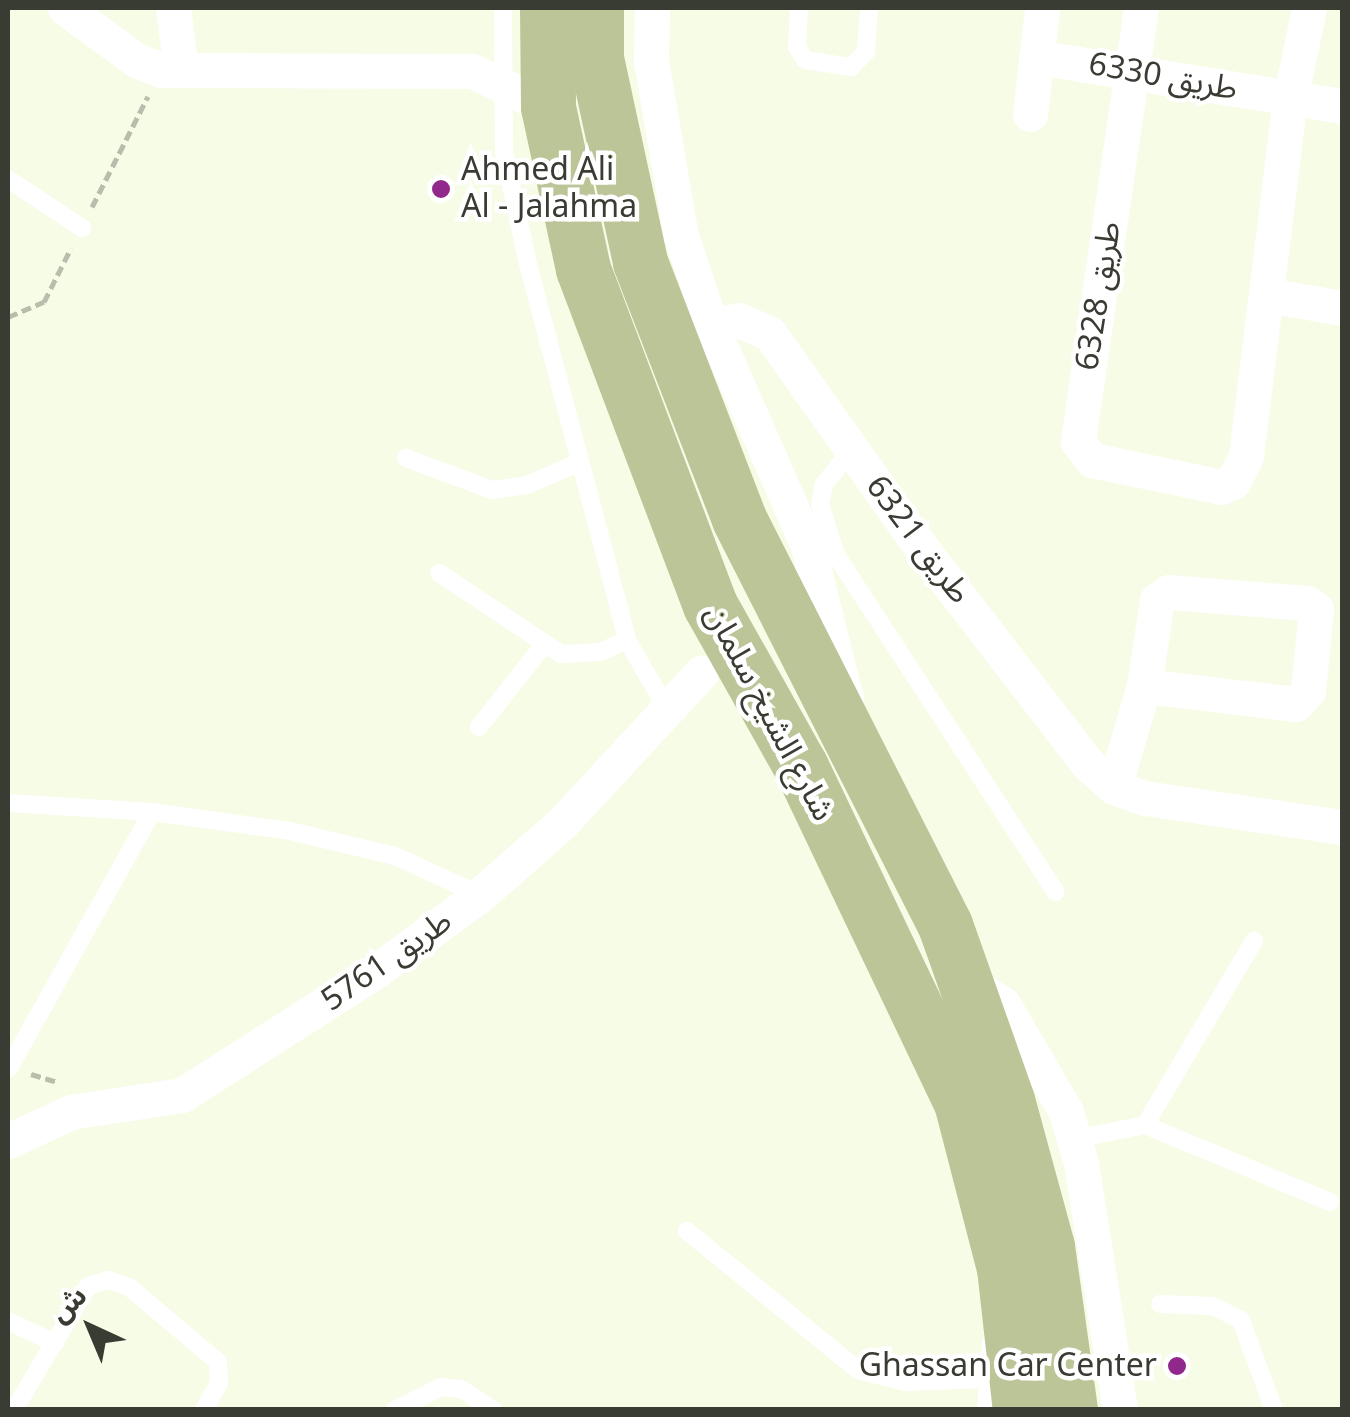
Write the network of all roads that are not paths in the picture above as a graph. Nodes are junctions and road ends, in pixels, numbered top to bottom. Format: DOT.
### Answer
graph roads {
  1 [pos="65,8"];
  2 [pos="172,8"];
  3 [pos="502,8"];
  4 [pos="547,8"];
  5 [pos="596,8"];
  6 [pos="652,8"];
  7 [pos="799,8"];
  8 [pos="870,8"];
  9 [pos="1042,8"];
  10 [pos="1141,8"];
  11 [pos="1309,8"];
  12 [pos="1036,57"];
  13 [pos="1133,68"];
  14 [pos="180,70"];
  15 [pos="525,96"];
  16 [pos="1290,100"];
  17 [pos="1342,106"];
  18 [pos="1030,114"];
  19 [pos="8,179"];
  20 [pos="82,228"];
  21 [pos="1266,296"];
  22 [pos="1342,308"];
  23 [pos="711,325"];
  24 [pos="851,451"];
  25 [pos="406,458"];
  26 [pos="580,462"];
  27 [pos="439,573"];
  28 [pos="627,640"];
  29 [pos="543,646"];
  30 [pos="726,674"];
  31 [pos="1144,686"];
  32 [pos="668,711"];
  33 [pos="479,727"];
  34 [pos="860,768"];
  35 [pos="1114,787"];
  36 [pos="8,803"];
  37 [pos="152,812"];
  38 [pos="1342,827"];
  39 [pos="1056,892"];
  40 [pos="480,895"];
  41 [pos="1254,941"];
  42 [pos="964,980"];
  43 [pos="10,1068"];
  44 [pos="1146,1125"];
  45 [pos="1075,1140"];
  46 [pos="8,1141"];
  47 [pos="1330,1202"];
  48 [pos="687,1231"];
  49 [pos="1160,1304"];
  50 [pos="8,1321"];
  51 [pos="55,1343"];
  52 [pos="1002,1394"];
  53 [pos="14,1410"];
  54 [pos="204,1410"];
  55 [pos="395,1410"];
  56 [pos="493,1410"];
  57 [pos="986,1410"];
  58 [pos="1070,1410"];
  59 [pos="1120,1410"];
  60 [pos="1274,1410"];
  1 -- 14 [label="street"];
  2 -- 14 [label="street"];
  3 -- 15 [label="lane"];
  4 -- 15 [label="main road, شارع الشيخ سلمان"];
  5 -- 34 [label="main road, شارع الشيخ سلمان"];
  6 -- 23 [label="street"];
  7 -- 8 [label="lane"];
  9 -- 12 [label="street"];
  10 -- 13 [label="street, طريق 6328"];
  11 -- 16 [label="street"];
  12 -- 13 [label="street, طريق 6330"];
  12 -- 18 [label="street"];
  13 -- 16 [label="street, طريق 6330"];
  13 -- 21 [label="street, طريق 6328"];
  14 -- 15 [label="street"];
  15 -- 26 [label="lane"];
  15 -- 30 [label="main road, شارع الشيخ سلمان"];
  16 -- 17 [label="street, طريق 6330"];
  16 -- 21 [label="street"];
  19 -- 20 [label="lane"];
  21 -- 22 [label="street"];
  23 -- 24 [label="street, طريق 6321"];
  23 -- 34 [label="street"];
  24 -- 35 [label="street, طريق 6321"];
  24 -- 39 [label="lane"];
  25 -- 26 [label="lane"];
  26 -- 28 [label="lane"];
  27 -- 29 [label="lane"];
  28 -- 29 [label="lane"];
  28 -- 32 [label="lane"];
  29 -- 33 [label="lane"];
  30 -- 32 [label="street, طريق 5761"];
  30 -- 52 [label="main road, شارع الشيخ سلمان"];
  31 -- 31 [label="street"];
  31 -- 35 [label="street"];
  32 -- 40 [label="street, طريق 5761"];
  34 -- 42 [label="main road, شارع الشيخ سلمان"];
  35 -- 38 [label="street, طريق 6321"];
  36 -- 37 [label="lane"];
  37 -- 40 [label="lane"];
  37 -- 43 [label="lane"];
  40 -- 46 [label="street, طريق 5761"];
  41 -- 44 [label="lane"];
  42 -- 45 [label="street"];
  42 -- 58 [label="main road, شارع الشيخ سلمان"];
  44 -- 45 [label="lane"];
  44 -- 47 [label="lane"];
  45 -- 59 [label="street"];
  48 -- 52 [label="lane"];
  49 -- 60 [label="lane"];
  50 -- 51 [label="lane"];
  51 -- 53 [label="lane"];
  51 -- 54 [label="lane"];
  52 -- 57 [label="lane"];
  55 -- 56 [label="lane"];
}
